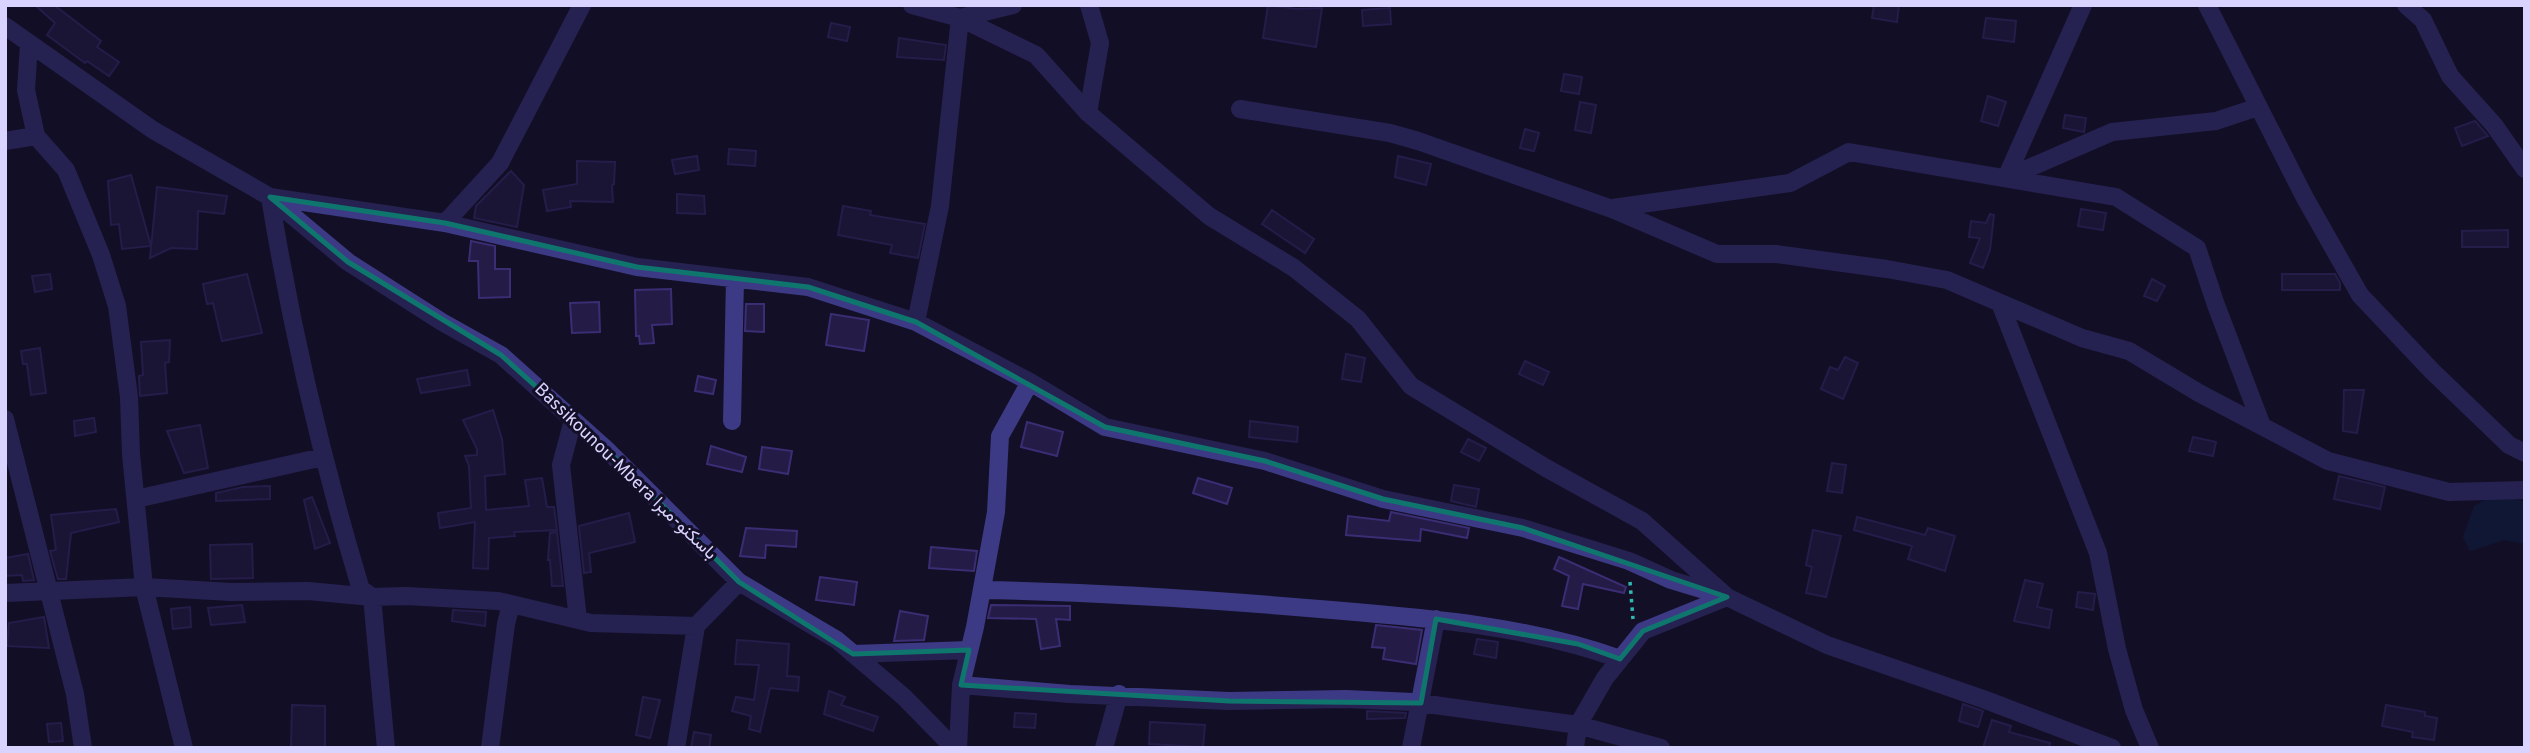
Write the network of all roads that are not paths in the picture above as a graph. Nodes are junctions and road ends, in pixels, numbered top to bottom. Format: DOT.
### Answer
graph roads {
  1 [pos="582,5"];
  2 [pos="912,5"];
  3 [pos="1013,5"];
  4 [pos="1089,5"];
  5 [pos="2083,5"];
  6 [pos="2207,5"];
  7 [pos="2406,5"];
  8 [pos="960,18"];
  9 [pos="5,26"];
  10 [pos="26,42"];
  11 [pos="5,45"];
  12 [pos="2258,107"];
  13 [pos="1241,109"];
  14 [pos="1088,113"];
  15 [pos="36,136"];
  16 [pos="5,141"];
  17 [pos="2525,169"];
  18 [pos="2006,178"];
  19 [pos="270,197"];
  20 [pos="1612,209"];
  21 [pos="444,223"];
  22 [pos="735,279"];
  23 [pos="2000,303"];
  24 [pos="916,322"];
  25 [pos="1030,382"];
  26 [pos="5,419"];
  27 [pos="573,420"];
  28 [pos="732,421"];
  29 [pos="2262,426"];
  30 [pos="2525,453"];
  31 [pos="323,457"];
  32 [pos="2525,490"];
  33 [pos="135,499"];
  34 [pos="738,582"];
  35 [pos="144,587"];
  36 [pos="982,590"];
  37 [pos="48,592"];
  38 [pos="5,593"];
  39 [pos="372,597"];
  40 [pos="1727,597"];
  41 [pos="511,604"];
  42 [pos="1436,619"];
  43 [pos="578,620"];
  44 [pos="696,626"];
  45 [pos="970,650"];
  46 [pos="853,654"];
  47 [pos="1620,659"];
  48 [pos="961,685"];
  49 [pos="1119,694"];
  50 [pos="1421,703"];
  51 [pos="1578,725"];
  52 [pos="83,748"];
  53 [pos="184,748"];
  54 [pos="386,748"];
  55 [pos="490,748"];
  56 [pos="676,748"];
  57 [pos="956,748"];
  58 [pos="1104,748"];
  59 [pos="1411,748"];
  60 [pos="1575,748"];
  61 [pos="1661,748"];
  62 [pos="2112,748"];
  63 [pos="2150,748"];
  1 -- 21 [label="street"];
  2 -- 8 [label="street"];
  3 -- 8 [label="street"];
  4 -- 14 [label="street"];
  5 -- 18 [label="street"];
  6 -- 12 [label="street"];
  7 -- 17 [label="street"];
  8 -- 14 [label="street"];
  8 -- 24 [label="street"];
  9 -- 10 [label="street, Bassikounou-Mbera باسكنو-مبرا"];
  10 -- 11 [label="street"];
  10 -- 15 [label="street"];
  10 -- 19 [label="street, Bassikounou-Mbera باسكنو-مبرا"];
  12 -- 18 [label="street"];
  12 -- 30 [label="street"];
  13 -- 20 [label="street"];
  14 -- 40 [label="street"];
  15 -- 16 [label="street"];
  15 -- 33 [label="street"];
  18 -- 20 [label="street"];
  18 -- 29 [label="street"];
  19 -- 21 [label="street"];
  19 -- 27 [label="street, Bassikounou-Mbera باسكنو-مبرا"];
  19 -- 31 [label="street"];
  20 -- 23 [label="street"];
  21 -- 22 [label="street"];
  22 -- 24 [label="street"];
  22 -- 28 [label="street"];
  23 -- 29 [label="street"];
  23 -- 63 [label="street"];
  24 -- 25 [label="street"];
  25 -- 36 [label="street"];
  25 -- 40 [label="street"];
  26 -- 37 [label="street"];
  27 -- 34 [label="street, Bassikounou-Mbera باسكنو-مبرا"];
  27 -- 43 [label="street"];
  29 -- 32 [label="street"];
  31 -- 33 [label="street"];
  31 -- 39 [label="street"];
  33 -- 35 [label="street"];
  34 -- 44 [label="street"];
  34 -- 46 [label="street, Bassikounou-Mbera باسكنو-مبرا"];
  35 -- 37 [label="street"];
  35 -- 39 [label="street"];
  35 -- 53 [label="street"];
  36 -- 42 [label="street"];
  36 -- 45 [label="street"];
  37 -- 38 [label="street"];
  37 -- 52 [label="street"];
  39 -- 41 [label="street"];
  39 -- 54 [label="street"];
  40 -- 47 [label="street"];
  40 -- 62 [label="street"];
  41 -- 43 [label="street"];
  41 -- 55 [label="street"];
  42 -- 47 [label="street"];
  42 -- 50 [label="street"];
  43 -- 44 [label="street"];
  44 -- 56 [label="street"];
  45 -- 46 [label="street"];
  45 -- 48 [label="street"];
  46 -- 57 [label="street, Bassikounou-Mbera باسكنو-مبرا"];
  47 -- 51 [label="street"];
  48 -- 49 [label="street"];
  48 -- 57 [label="street"];
  49 -- 50 [label="street"];
  49 -- 58 [label="street"];
  50 -- 51 [label="street"];
  50 -- 59 [label="street"];
  51 -- 60 [label="street"];
  51 -- 61 [label="street"];
}
